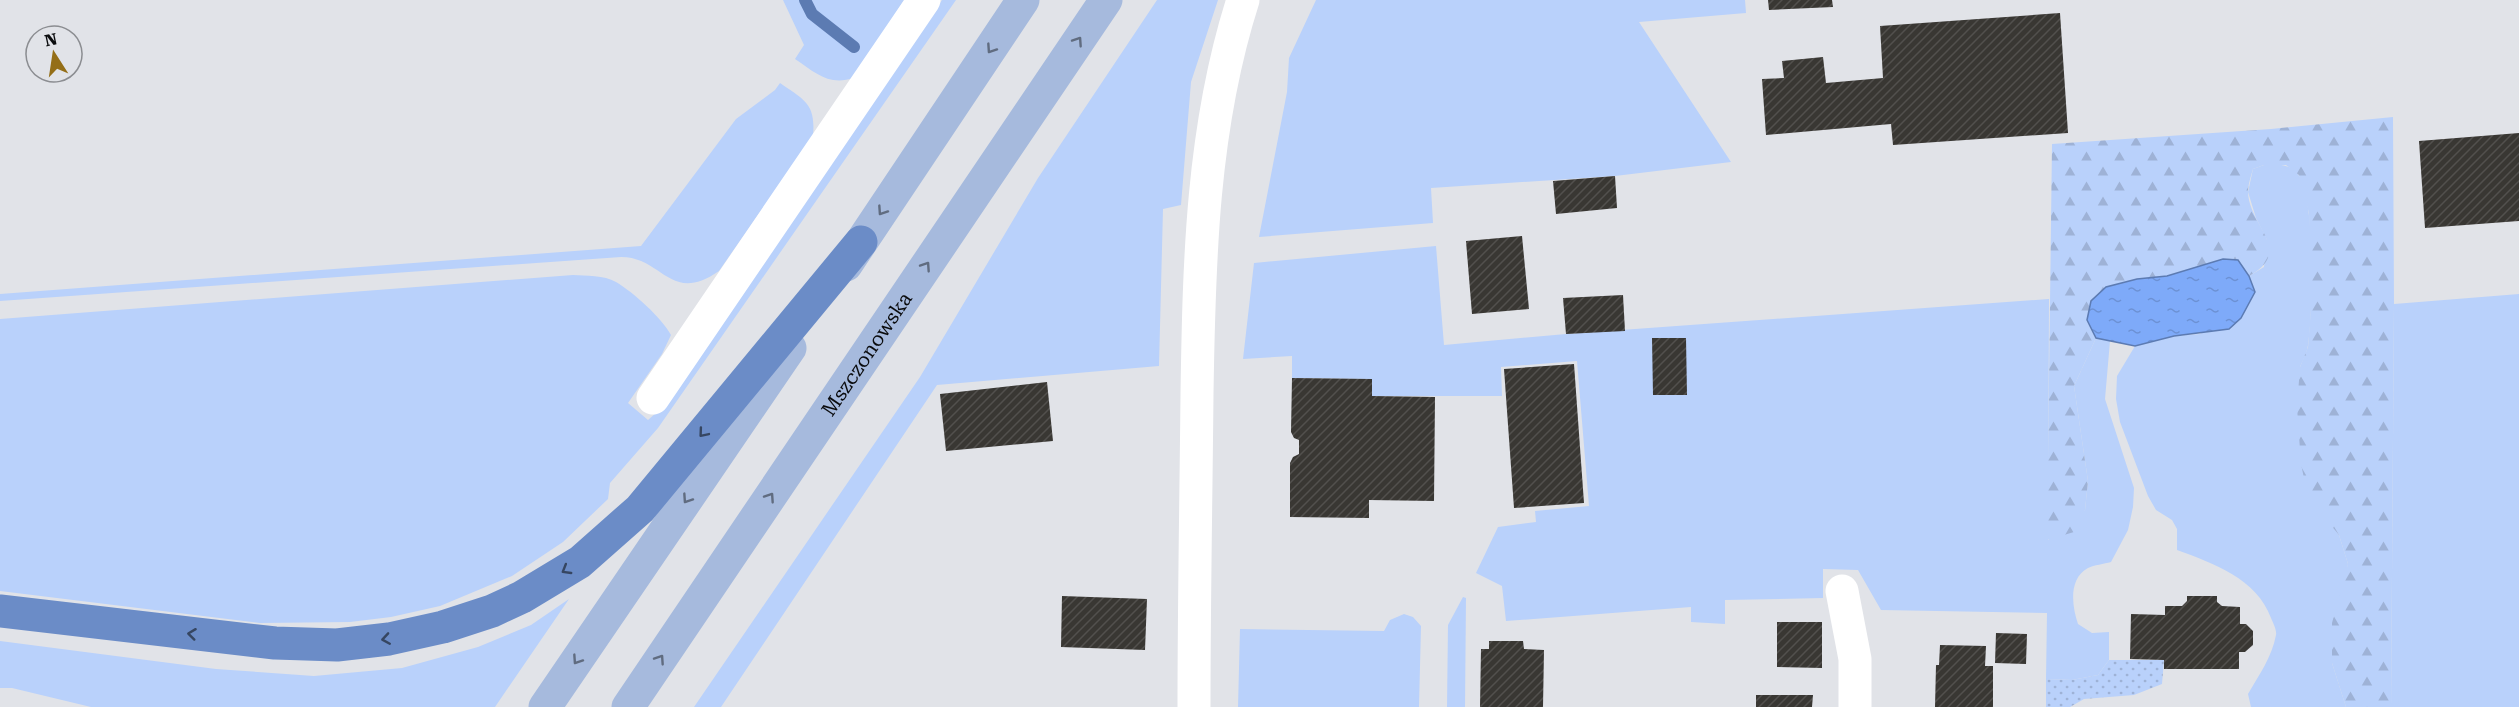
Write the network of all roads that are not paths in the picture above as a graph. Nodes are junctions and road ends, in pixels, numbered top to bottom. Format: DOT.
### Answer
graph roads {
  1 [pos="924,0"];
  2 [pos="1023,0"];
  3 [pos="1106,0"];
  4 [pos="1243,0"];
  5 [pos="861,242"];
  6 [pos="653,398"];
  7 [pos="1842,591"];
  8 [pos="0,611"];
  9 [pos="545,707"];
  10 [pos="628,707"];
  11 [pos="1194,707"];
  12 [pos="1855,707"];
  1 -- 6 [label="street"];
  2 -- 5 [label="main road, one-way"];
  10 -- 3 [label="main road, Mszczonowska, one-way"];
  4 -- 11 [label="street"];
  5 -- 8 [label="highway, one-way"];
  5 -- 9 [label="main road, one-way"];
  7 -- 12 [label="street"];
}
